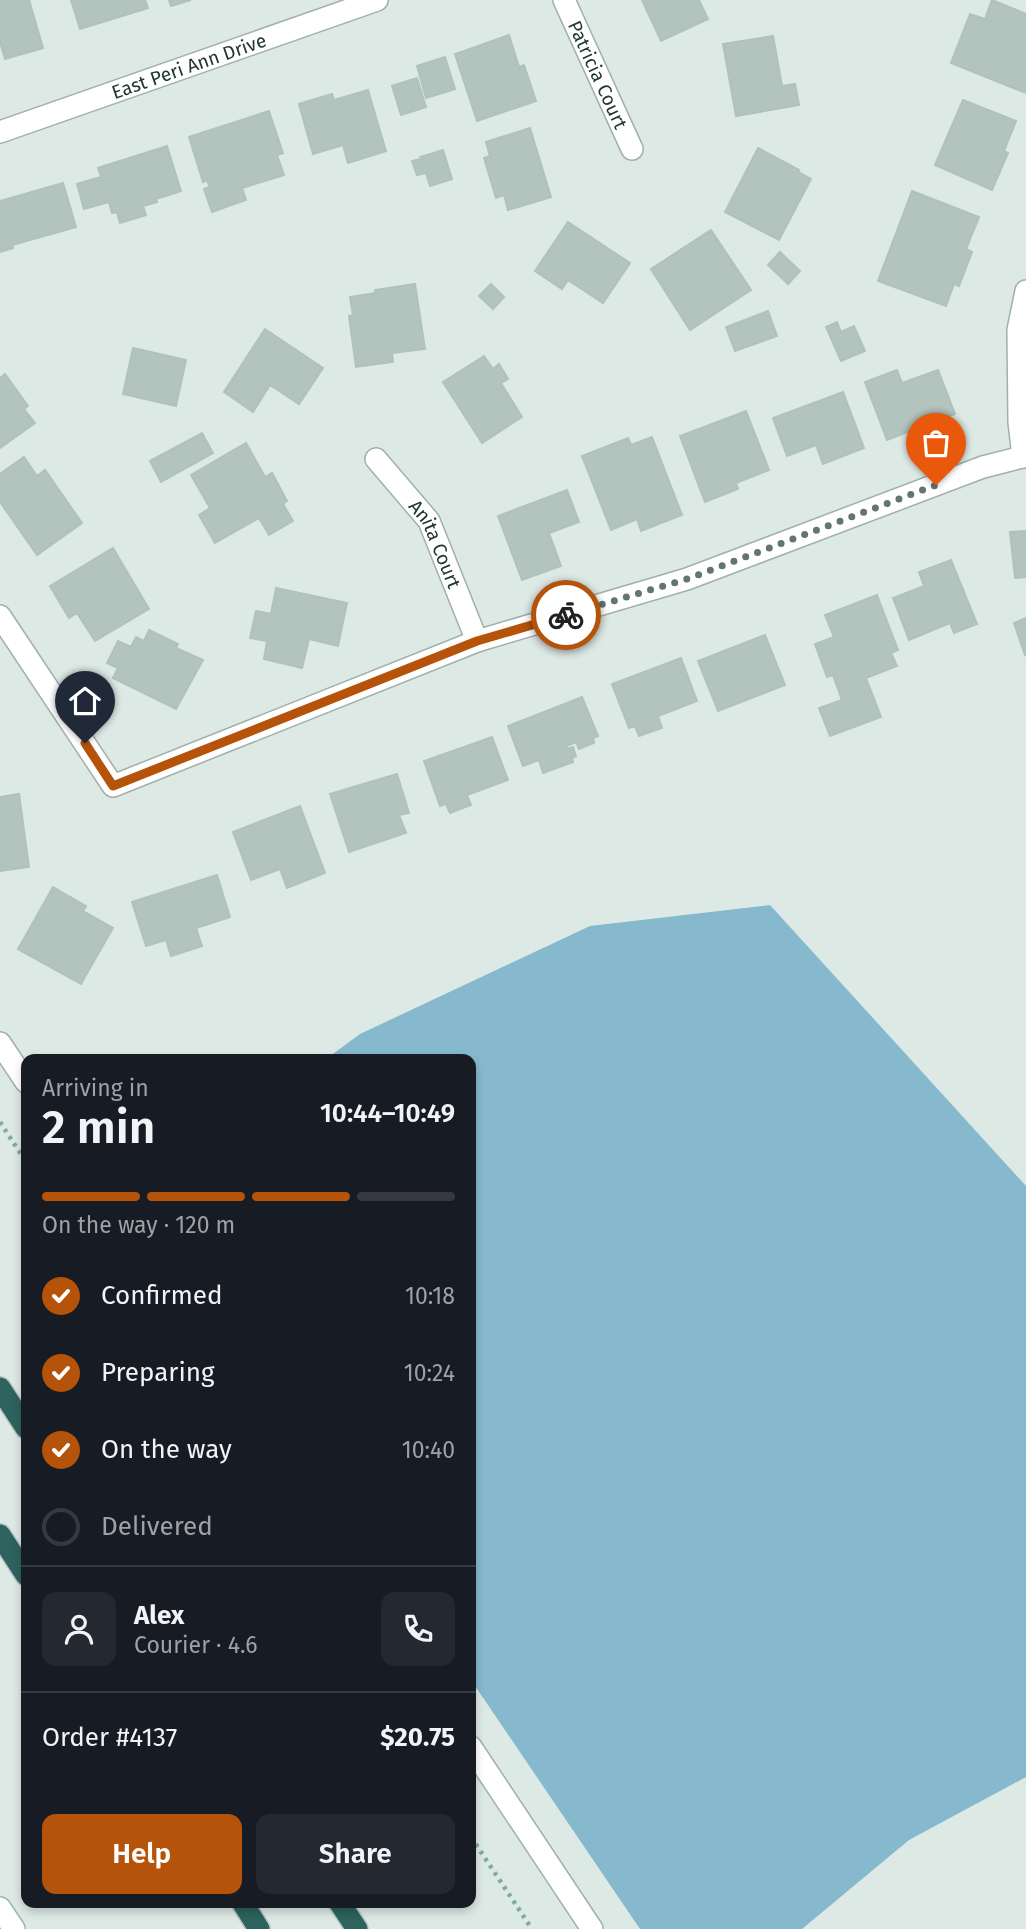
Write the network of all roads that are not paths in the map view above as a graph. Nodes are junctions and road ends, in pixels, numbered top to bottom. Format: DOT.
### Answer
graph roads {
  1 [pos="377,0"];
  2 [pos="564,0"];
  3 [pos="0,132"];
  4 [pos="632,149"];
  5 [pos="1026,291"];
  6 [pos="1025,457"];
  7 [pos="376,460"];
  8 [pos="0,616"];
  9 [pos="477,641"];
  10 [pos="0,1043"];
  11 [pos="21,1074"];
  12 [pos="0,1388"];
  13 [pos="21,1420"];
  14 [pos="0,1535"];
  15 [pos="21,1567"];
  16 [pos="476,1755"];
  17 [pos="0,1908"];
  18 [pos="246,1908"];
  19 [pos="344,1908"];
  20 [pos="14,1929"];
  21 [pos="259,1929"];
  22 [pos="357,1929"];
  23 [pos="592,1929"];
  1 -- 3 [label="street, East Peri Ann Drive"];
  2 -- 4 [label="street, Patricia Court"];
  5 -- 6 [label="street"];
  6 -- 9 [label="street"];
  7 -- 9 [label="street, Anita Court"];
  8 -- 9 [label="street"];
  10 -- 11 [label="street"];
  12 -- 13 [label="highway"];
  14 -- 15 [label="highway"];
  16 -- 23 [label="street"];
  17 -- 20 [label="street"];
  18 -- 21 [label="highway"];
  19 -- 22 [label="highway"];
}
